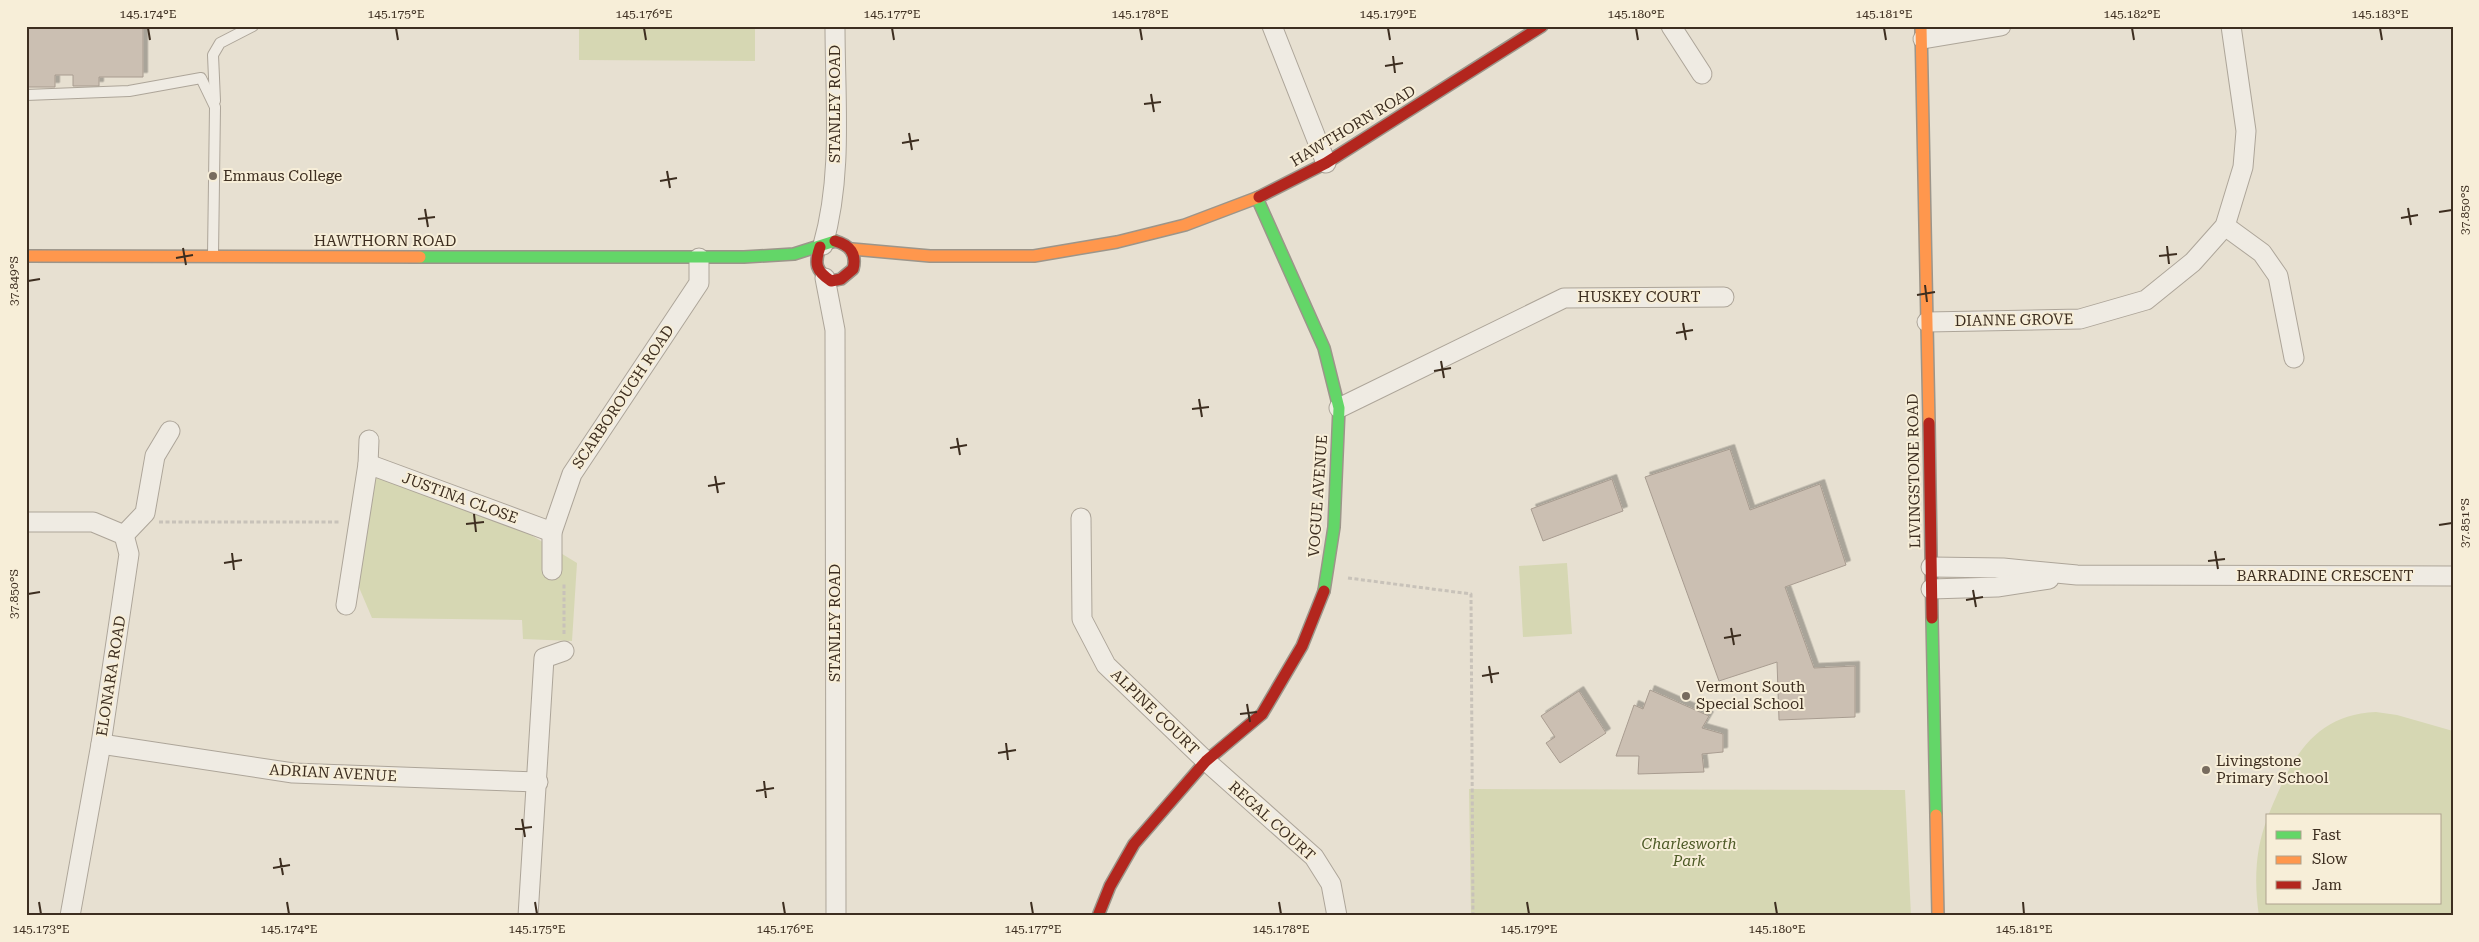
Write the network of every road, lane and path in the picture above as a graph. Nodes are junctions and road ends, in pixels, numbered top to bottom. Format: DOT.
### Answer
graph roads {
  1 [pos="253,26"];
  2 [pos="835,26"];
  3 [pos="1272,26"];
  4 [pos="1542,26"];
  5 [pos="1670,26"];
  6 [pos="2001,26"];
  7 [pos="2231,26"];
  8 [pos="1922,33"];
  9 [pos="1702,74"];
  10 [pos="26,95"];
  11 [pos="215,107"];
  12 [pos="1326,163"];
  13 [pos="835,182"];
  14 [pos="1256,198"];
  15 [pos="2225,226"];
  16 [pos="822,246"];
  17 [pos="851,248"];
  18 [pos="26,256"];
  19 [pos="213,256"];
  20 [pos="930,256"];
  21 [pos="744,257"];
  22 [pos="699,258"];
  23 [pos="877,264"];
  24 [pos="794,266"];
  25 [pos="854,273"];
  26 [pos="820,276"];
  27 [pos="1724,297"];
  28 [pos="1927,322"];
  29 [pos="835,330"];
  30 [pos="2294,358"];
  31 [pos="1339,408"];
  32 [pos="170,431"];
  33 [pos="369,440"];
  34 [pos="368,464"];
  35 [pos="1081,518"];
  36 [pos="26,522"];
  37 [pos="159,522"];
  38 [pos="341,522"];
  39 [pos="552,532"];
  40 [pos="124,536"];
  41 [pos="1931,567"];
  42 [pos="552,570"];
  43 [pos="2077,575"];
  44 [pos="2453,576"];
  45 [pos="1345,578"];
  46 [pos="564,584"];
  47 [pos="1931,590"];
  48 [pos="346,605"];
  49 [pos="564,645"];
  50 [pos="100,744"];
  51 [pos="1206,762"];
  52 [pos="538,782"];
  53 [pos="70,916"];
  54 [pos="528,916"];
  55 [pos="836,916"];
  56 [pos="1098,916"];
  57 [pos="1337,916"];
  58 [pos="1473,916"];
  59 [pos="1938,916"];
  1 -- 11 [label="lane"];
  2 -- 13 [label="street, STANLEY ROAD"];
  3 -- 12 [label="street"];
  4 -- 12 [label="main road, HAWTHORN ROAD"];
  5 -- 9 [label="street"];
  6 -- 8 [label="street"];
  7 -- 15 [label="street, DIANNE GROVE"];
  8 -- 28 [label="main road, LIVINGSTONE ROAD"];
  10 -- 11 [label="lane"];
  11 -- 19 [label="lane"];
  12 -- 14 [label="main road, HAWTHORN ROAD"];
  13 -- 16 [label="street, STANLEY ROAD"];
  13 -- 17 [label="street, STANLEY ROAD"];
  14 -- 20 [label="main road, HAWTHORN ROAD"];
  14 -- 31 [label="main road, VOGUE AVENUE"];
  15 -- 28 [label="street, DIANNE GROVE"];
  15 -- 30 [label="street"];
  16 -- 17 [label="main road"];
  16 -- 21 [label="main road, HAWTHORN ROAD"];
  16 -- 26 [label="main road"];
  17 -- 20 [label="main road, HAWTHORN ROAD"];
  17 -- 25 [label="main road"];
  18 -- 19 [label="main road, HAWTHORN ROAD"];
  19 -- 22 [label="main road, HAWTHORN ROAD"];
  20 -- 23 [label="main road, HAWTHORN ROAD"];
  21 -- 22 [label="main road, HAWTHORN ROAD"];
  21 -- 24 [label="main road, HAWTHORN ROAD"];
  22 -- 39 [label="street, SCARBOROUGH ROAD"];
  25 -- 26 [label="main road"];
  25 -- 29 [label="street, STANLEY ROAD"];
  26 -- 29 [label="street, STANLEY ROAD"];
  27 -- 31 [label="street, HUSKEY COURT"];
  28 -- 41 [label="main road, LIVINGSTONE ROAD"];
  29 -- 55 [label="street, STANLEY ROAD"];
  31 -- 51 [label="main road, VOGUE AVENUE"];
  32 -- 40 [label="street"];
  33 -- 34 [label="street"];
  34 -- 39 [label="street, JUSTINA CLOSE"];
  34 -- 48 [label="street"];
  35 -- 51 [label="street, ALPINE COURT"];
  36 -- 40 [label="street"];
  37 -- 38 [label="path"];
  39 -- 42 [label="street, SCARBOROUGH ROAD"];
  40 -- 50 [label="street, ELONARA ROAD"];
  41 -- 43 [label="street, BARRADINE CRESCENT"];
  41 -- 47 [label="main road, LIVINGSTONE ROAD"];
  43 -- 44 [label="street, BARRADINE CRESCENT"];
  43 -- 47 [label="street, BARRADINE CRESCENT"];
  45 -- 58 [label="path"];
  46 -- 49 [label="path"];
  47 -- 59 [label="main road, LIVINGSTONE ROAD"];
  49 -- 52 [label="street"];
  50 -- 52 [label="street, ADRIAN AVENUE"];
  50 -- 53 [label="street, ELONARA ROAD"];
  51 -- 56 [label="main road, VOGUE AVENUE"];
  51 -- 57 [label="street, REGAL COURT"];
  52 -- 54 [label="street"];
}
